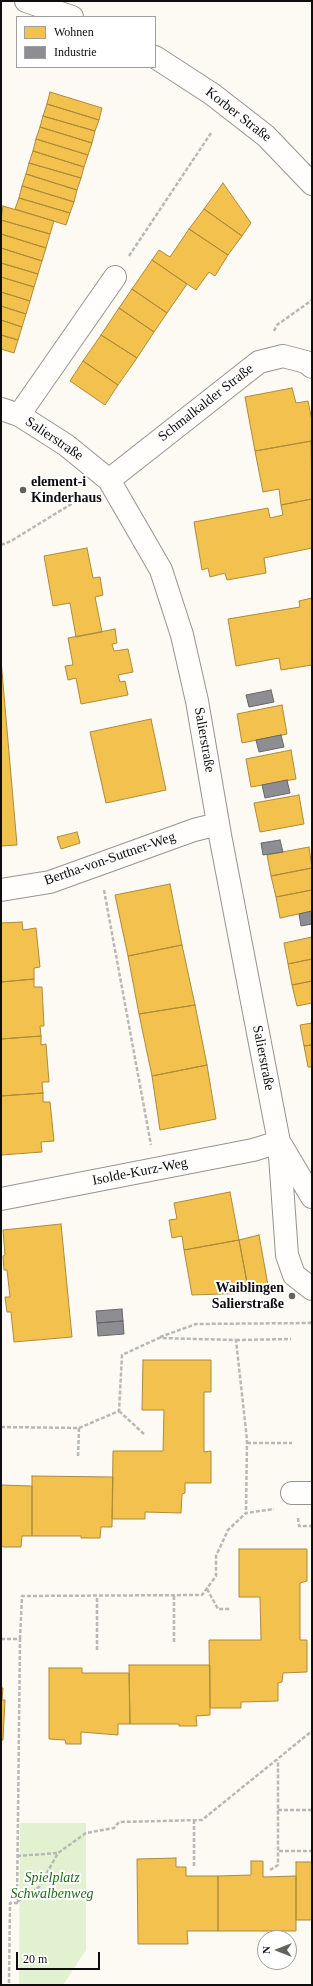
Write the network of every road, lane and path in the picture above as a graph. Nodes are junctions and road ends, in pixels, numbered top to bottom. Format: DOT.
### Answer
graph roads {
  1 [pos="26,1"];
  2 [pos="69,16"];
  3 [pos="156,58"];
  4 [pos="210,133"];
  5 [pos="312,184"];
  6 [pos="115,277"];
  7 [pos="312,300"];
  8 [pos="277,325"];
  9 [pos="312,367"];
  10 [pos="10,412"];
  11 [pos="109,480"];
  12 [pos="82,497"];
  13 [pos="1,545"];
  14 [pos="218,824"];
  15 [pos="99,866"];
  16 [pos="1,890"];
  17 [pos="149,1135"];
  18 [pos="279,1142"];
  19 [pos="312,1198"];
  20 [pos="1,1199"];
  21 [pos="312,1289"];
  22 [pos="312,1320"];
  23 [pos="159,1338"];
  24 [pos="291,1339"];
  25 [pos="236,1340"];
  26 [pos="119,1411"];
  27 [pos="1,1427"];
  28 [pos="78,1428"];
  29 [pos="144,1434"];
  30 [pos="247,1443"];
  31 [pos="292,1443"];
  32 [pos="78,1456"];
  33 [pos="279,1510"];
  34 [pos="246,1513"];
  35 [pos="298,1515"];
  36 [pos="312,1526"];
  37 [pos="207,1589"];
  38 [pos="97,1596"];
  39 [pos="174,1596"];
  40 [pos="231,1609"];
  41 [pos="1,1638"];
  42 [pos="20,1639"];
  43 [pos="174,1644"];
  44 [pos="97,1650"];
  45 [pos="312,1731"];
  46 [pos="278,1759"];
  47 [pos="278,1810"];
  48 [pos="312,1810"];
  49 [pos="194,1820"];
  50 [pos="279,1851"];
  51 [pos="312,1851"];
  52 [pos="58,1853"];
  53 [pos="17,1856"];
  54 [pos="194,1867"];
  55 [pos="270,1870"];
  56 [pos="17,1902"];
  57 [pos="9,1985"];
  1 -- 2 [label="street"];
  3 -- 5 [label="street, Korber Straße"];
  4 -- 6 [label="path"];
  6 -- 10 [label="street"];
  7 -- 8 [label="path"];
  9 -- 11 [label="street, Schmalkalder Straße"];
  10 -- 11 [label="street, Salierstraße"];
  11 -- 14 [label="street, Salierstraße"];
  12 -- 13 [label="path"];
  14 -- 15 [label="street, Bertha-von-Suttner-Weg"];
  14 -- 18 [label="street, Salierstraße"];
  15 -- 16 [label="street, Bertha-von-Suttner-Weg"];
  15 -- 17 [label="path"];
  18 -- 19 [label="street, Salierstraße"];
  18 -- 20 [label="street, Isolde-Kurz-Weg"];
  18 -- 21 [label="street, Salierstraße"];
  22 -- 23 [label="path"];
  23 -- 25 [label="path"];
  23 -- 26 [label="path"];
  24 -- 25 [label="path"];
  25 -- 30 [label="path"];
  26 -- 28 [label="path"];
  26 -- 29 [label="path"];
  27 -- 28 [label="path"];
  28 -- 32 [label="path"];
  30 -- 31 [label="path"];
  30 -- 34 [label="path"];
  33 -- 34 [label="path"];
  34 -- 37 [label="path"];
  35 -- 36 [label="path"];
  37 -- 39 [label="path"];
  37 -- 40 [label="path"];
  38 -- 39 [label="path"];
  38 -- 42 [label="path"];
  38 -- 44 [label="path"];
  39 -- 43 [label="path"];
  41 -- 42 [label="path"];
  42 -- 53 [label="path"];
  45 -- 46 [label="path"];
  46 -- 47 [label="path"];
  46 -- 49 [label="path"];
  47 -- 48 [label="path"];
  47 -- 50 [label="path"];
  49 -- 52 [label="path"];
  49 -- 54 [label="path"];
  50 -- 51 [label="path"];
  50 -- 55 [label="path"];
  52 -- 53 [label="path"];
  52 -- 56 [label="path"];
  53 -- 56 [label="path"];
  56 -- 57 [label="path"];
}
